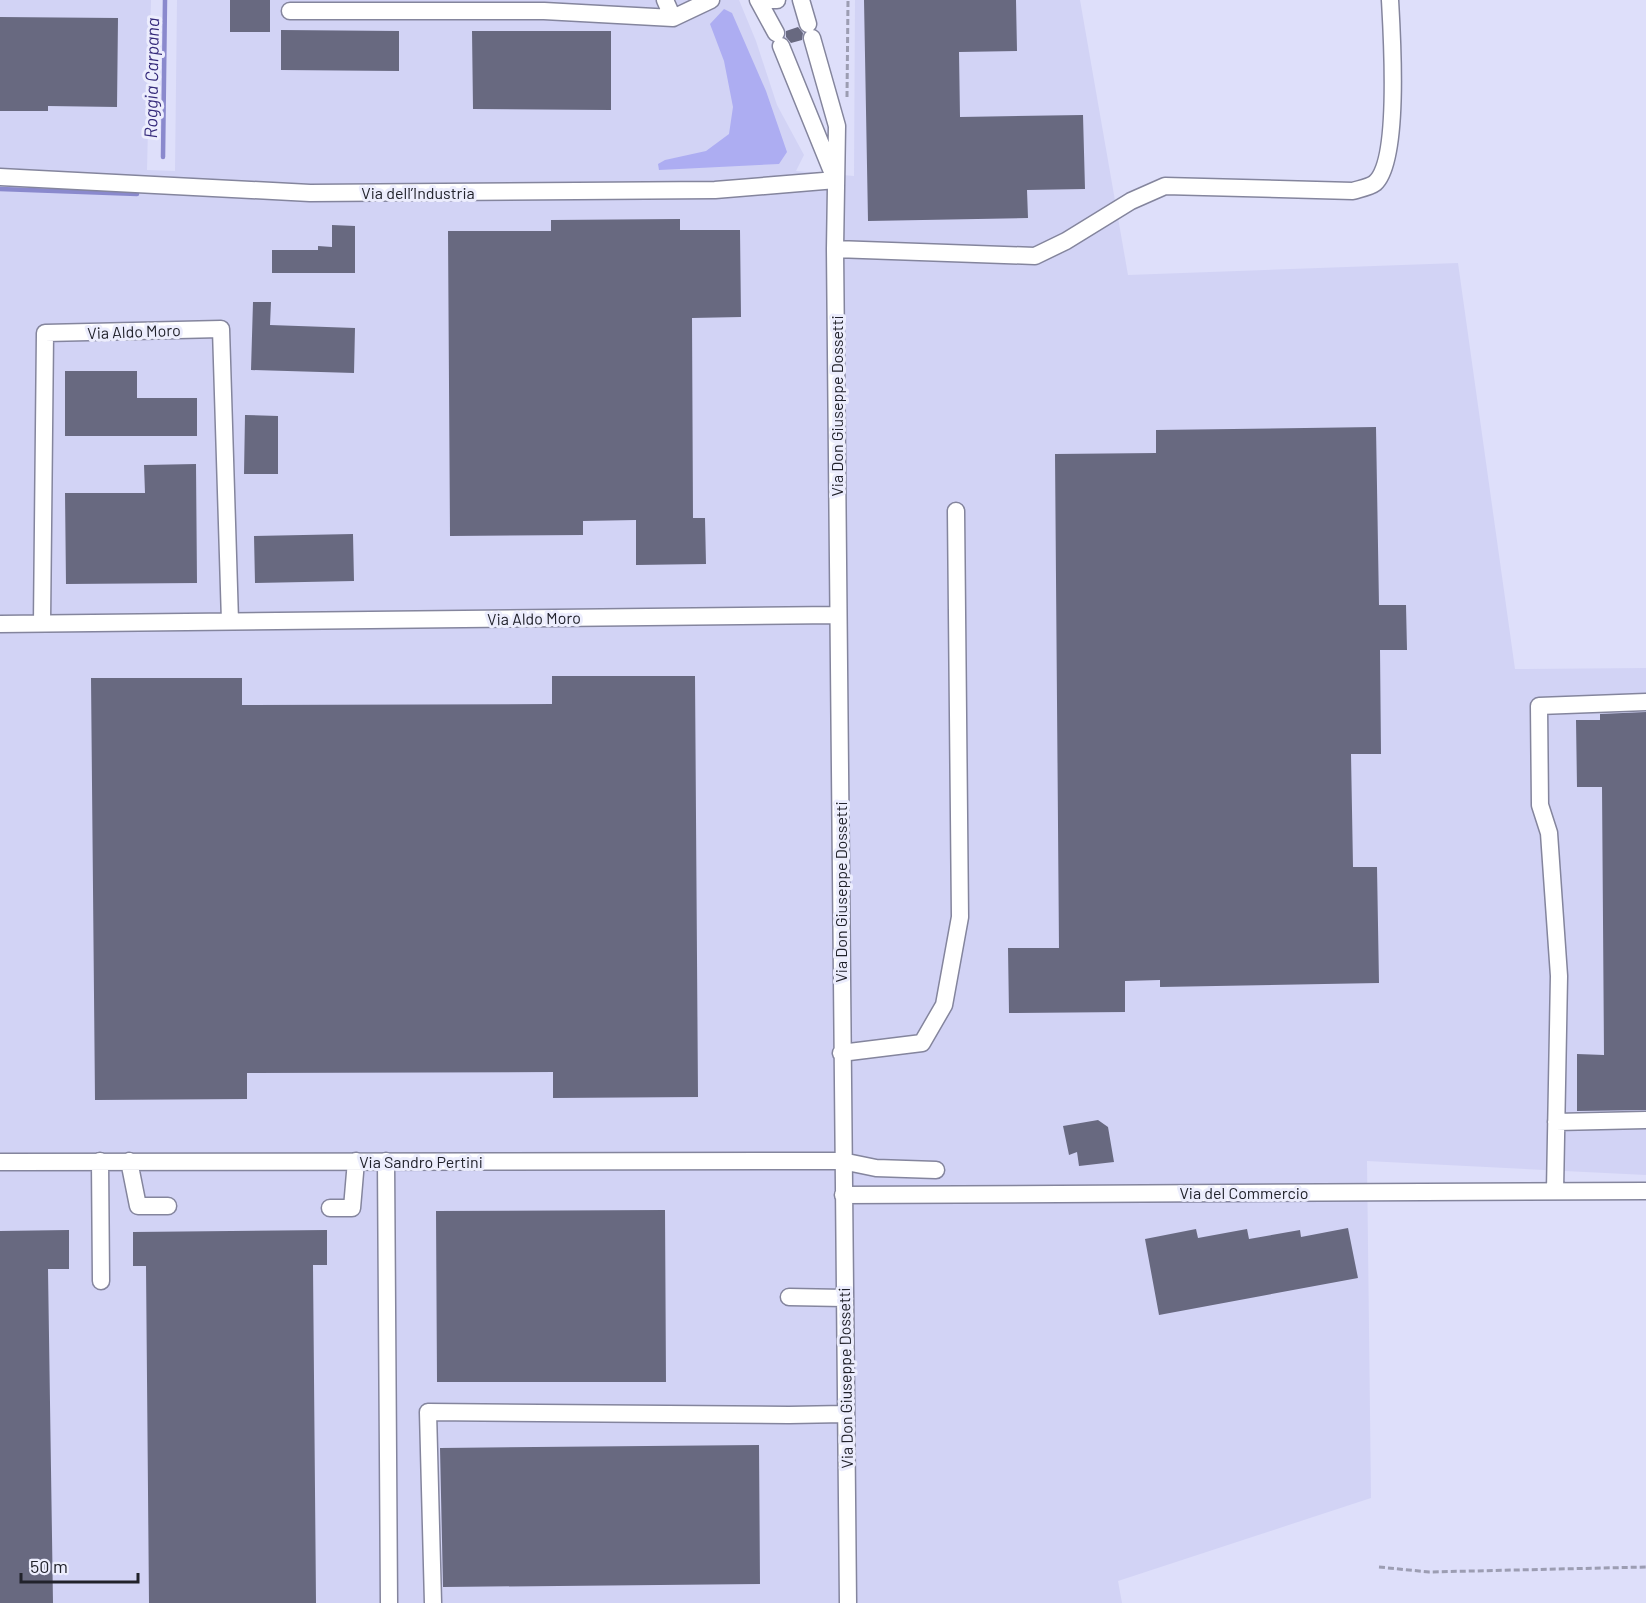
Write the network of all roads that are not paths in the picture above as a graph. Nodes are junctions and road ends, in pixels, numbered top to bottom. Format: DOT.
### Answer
graph roads {
  1 [pos="664,0"];
  2 [pos="711,0"];
  3 [pos="759,0"];
  4 [pos="777,0"];
  5 [pos="801,0"];
  6 [pos="1390,0"];
  7 [pos="290,11"];
  8 [pos="673,18"];
  9 [pos="0,177"];
  10 [pos="836,180"];
  11 [pos="835,249"];
  12 [pos="956,510"];
  13 [pos="838,615"];
  14 [pos="230,621"];
  15 [pos="42,623"];
  16 [pos="0,624"];
  17 [pos="1646,702"];
  18 [pos="841,1053"];
  19 [pos="1646,1120"];
  20 [pos="1556,1122"];
  21 [pos="100,1161"];
  22 [pos="129,1161"];
  23 [pos="356,1161"];
  24 [pos="386,1161"];
  25 [pos="842,1161"];
  26 [pos="0,1162"];
  27 [pos="936,1170"];
  28 [pos="1555,1191"];
  29 [pos="1646,1191"];
  30 [pos="843,1195"];
  31 [pos="168,1206"];
  32 [pos="330,1208"];
  33 [pos="100,1281"];
  34 [pos="789,1298"];
  35 [pos="844,1298"];
  36 [pos="845,1414"];
  37 [pos="389,1603"];
  38 [pos="433,1603"];
  39 [pos="848,1603"];
  1 -- 8 [label="street"];
  2 -- 8 [label="street"];
  3 -- 4 [label="street, Via Don Giuseppe Dossetti"];
  3 -- 10 [label="street, Via Don Giuseppe Dossetti"];
  5 -- 10 [label="street, Via Don Giuseppe Dossetti"];
  6 -- 11 [label="street"];
  7 -- 8 [label="street"];
  9 -- 10 [label="street, Via dell’Industria"];
  10 -- 11 [label="street, Via Don Giuseppe Dossetti"];
  11 -- 13 [label="street, Via Don Giuseppe Dossetti"];
  12 -- 18 [label="street"];
  13 -- 14 [label="street, Via Aldo Moro"];
  13 -- 18 [label="street, Via Don Giuseppe Dossetti"];
  14 -- 15 [label="street, Via Aldo Moro"];
  14 -- 15 [label="street, Via Aldo Moro"];
  15 -- 16 [label="street, Via Aldo Moro"];
  17 -- 20 [label="street"];
  18 -- 25 [label="street, Via Don Giuseppe Dossetti"];
  19 -- 20 [label="street"];
  20 -- 28 [label="street"];
  21 -- 22 [label="street, Via Sandro Pertini"];
  21 -- 26 [label="street, Via Sandro Pertini"];
  21 -- 33 [label="street"];
  22 -- 23 [label="street, Via Sandro Pertini"];
  22 -- 31 [label="street"];
  23 -- 24 [label="street, Via Sandro Pertini"];
  23 -- 32 [label="street"];
  24 -- 25 [label="street, Via Sandro Pertini"];
  24 -- 37 [label="street"];
  25 -- 27 [label="street, Via Sandro Pertini"];
  25 -- 30 [label="street, Via Don Giuseppe Dossetti"];
  28 -- 29 [label="street, Via del Commercio"];
  28 -- 30 [label="street, Via del Commercio"];
  30 -- 35 [label="street, Via Don Giuseppe Dossetti"];
  34 -- 35 [label="street"];
  35 -- 36 [label="street, Via Don Giuseppe Dossetti"];
  36 -- 38 [label="street"];
  36 -- 39 [label="street, Via Don Giuseppe Dossetti"];
}
